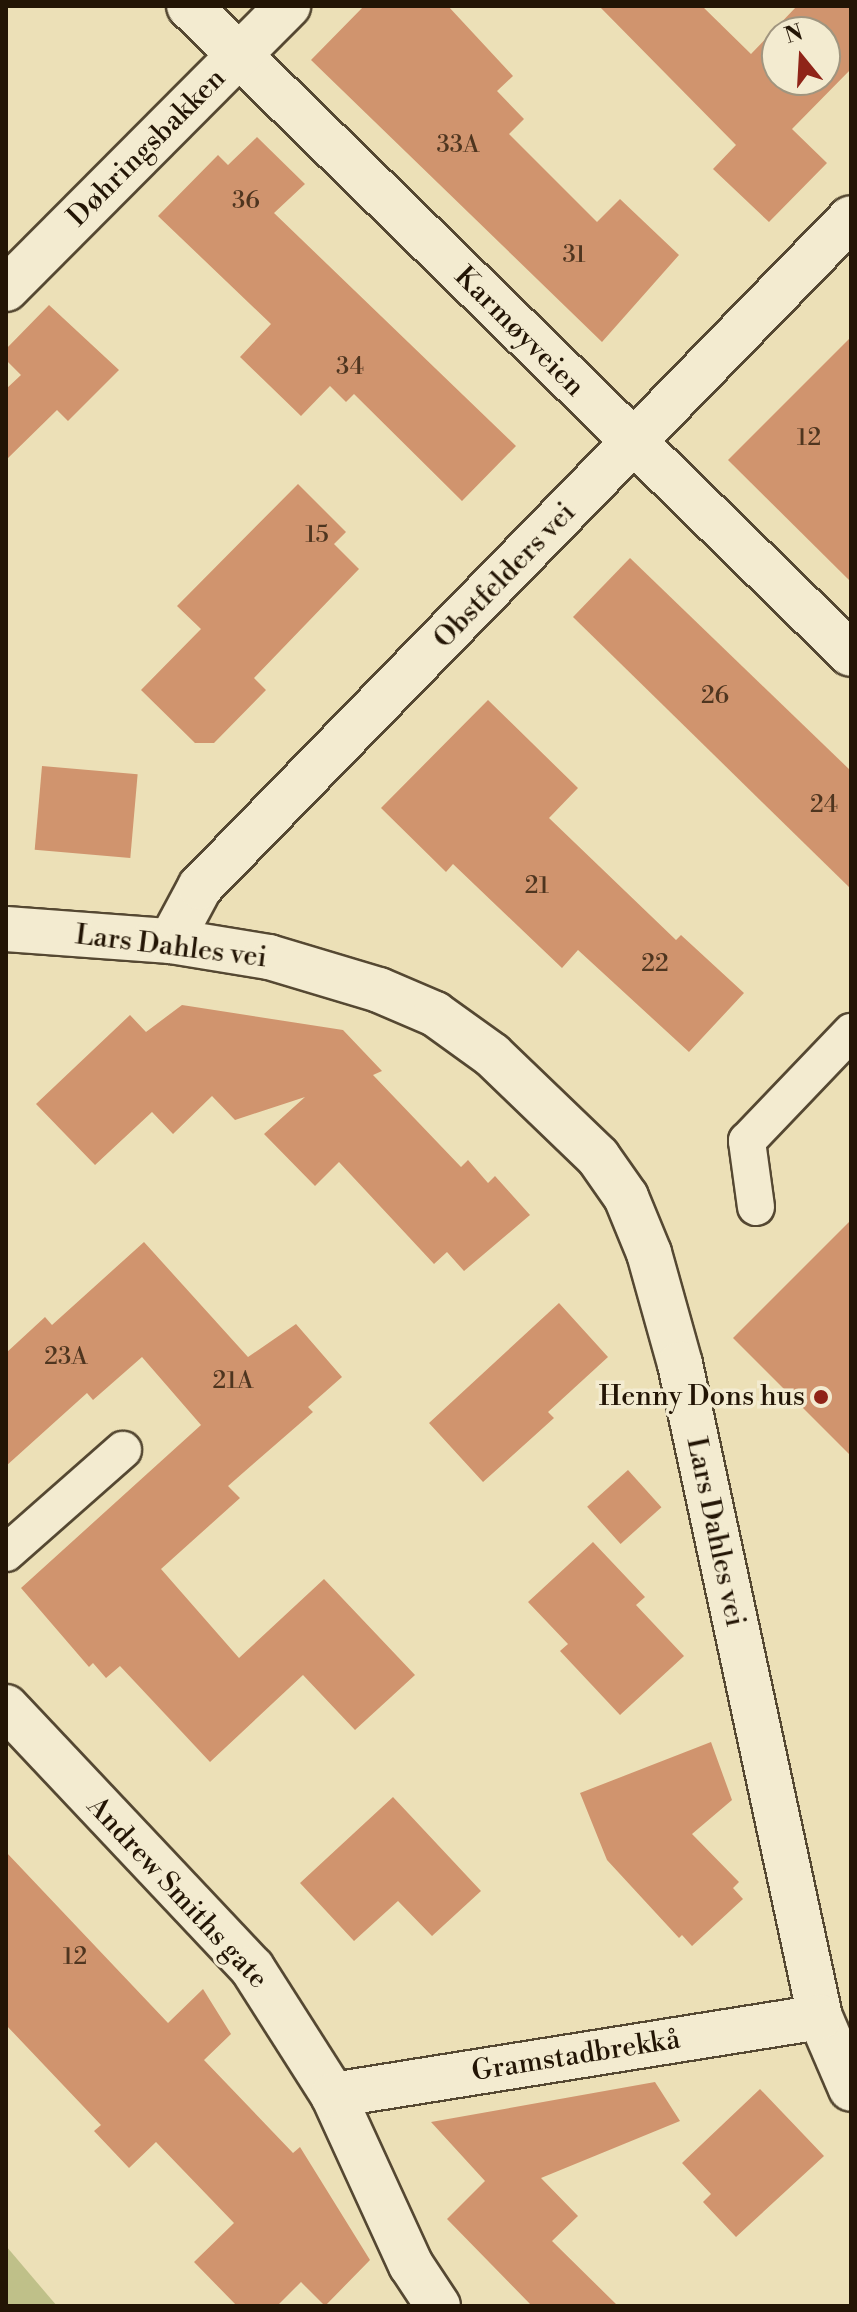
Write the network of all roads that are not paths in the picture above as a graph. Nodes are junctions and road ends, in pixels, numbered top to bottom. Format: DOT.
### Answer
graph roads {
  1 [pos="189,6"];
  2 [pos="288,6"];
  3 [pos="241,54"];
  4 [pos="851,218"];
  5 [pos="6,289"];
  6 [pos="633,444"];
  7 [pos="851,654"];
  8 [pos="6,929"];
  9 [pos="171,941"];
  10 [pos="851,1032"];
  11 [pos="756,1207"];
  12 [pos="123,1450"];
  13 [pos="6,1553"];
  14 [pos="6,1707"];
  15 [pos="820,2017"];
  16 [pos="851,2089"];
  17 [pos="333,2095"];
  18 [pos="438,2306"];
  1 -- 3 [label="street, Karmøyveien"];
  2 -- 3 [label="street, Døhringsbakken"];
  3 -- 5 [label="street, Døhringsbakken"];
  3 -- 6 [label="street, Karmøyveien"];
  4 -- 6 [label="street, Obstfelders vei"];
  6 -- 7 [label="street, Karmøyveien"];
  6 -- 9 [label="street, Obstfelders vei"];
  8 -- 9 [label="street, Lars Dahles vei"];
  9 -- 15 [label="street, Lars Dahles vei"];
  10 -- 11 [label="lane"];
  12 -- 13 [label="lane"];
  14 -- 17 [label="street, Andrew Smiths gate"];
  15 -- 16 [label="street, Lars Dahles vei"];
  15 -- 17 [label="street, Gramstadbrekkå"];
  17 -- 18 [label="street, Andrew Smiths gate"];
}
